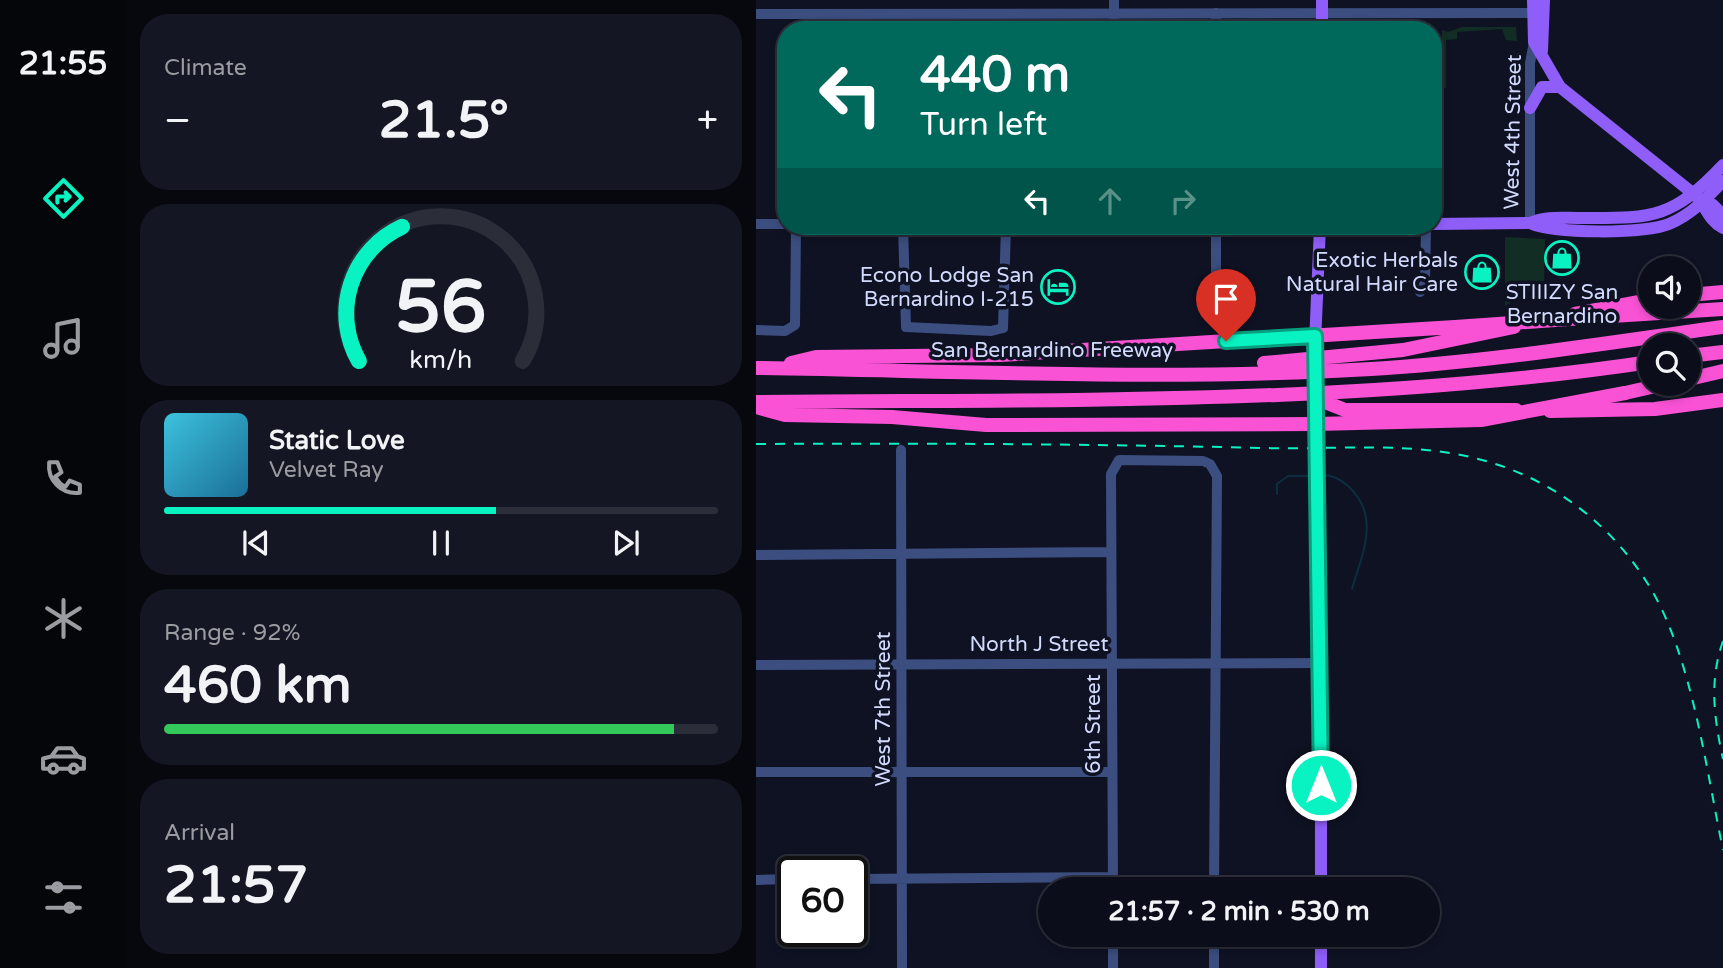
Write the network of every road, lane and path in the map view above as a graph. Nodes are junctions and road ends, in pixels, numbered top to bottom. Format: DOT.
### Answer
graph roads {
  1 [pos="1114,0"];
  2 [pos="1538,6"];
  3 [pos="1322,7"];
  4 [pos="1114,13"];
  5 [pos="1216,13"];
  6 [pos="756,14"];
  7 [pos="902,14"];
  8 [pos="902,21"];
  9 [pos="1114,21"];
  10 [pos="1216,21"];
  11 [pos="1538,47"];
  12 [pos="1560,87"];
  13 [pos="1530,108"];
  14 [pos="1723,165"];
  15 [pos="1723,181"];
  16 [pos="1699,199"];
  17 [pos="1723,215"];
  18 [pos="1442,223"];
  19 [pos="1530,223"];
  20 [pos="756,224"];
  21 [pos="777,224"];
  22 [pos="1723,228"];
  23 [pos="796,235"];
  24 [pos="902,235"];
  25 [pos="1006,235"];
  26 [pos="1216,235"];
  27 [pos="1320,235"];
  28 [pos="1426,235"];
  29 [pos="1420,292"];
  30 [pos="1723,292"];
  31 [pos="1701,294"];
  32 [pos="1638,302"];
  33 [pos="1208,303"];
  34 [pos="1723,309"];
  35 [pos="1723,327"];
  36 [pos="756,330"];
  37 [pos="1315,342"];
  38 [pos="1723,352"];
  39 [pos="1701,355"];
  40 [pos="1638,364"];
  41 [pos="763,368"];
  42 [pos="1137,372"];
  43 [pos="1638,390"];
  44 [pos="1310,396"];
  45 [pos="1723,400"];
  46 [pos="756,405"];
  47 [pos="1316,424"];
  48 [pos="901,450"];
  49 [pos="1111,552"];
  50 [pos="902,554"];
  51 [pos="756,555"];
  52 [pos="902,663"];
  53 [pos="1214,663"];
  54 [pos="1321,663"];
  55 [pos="1112,664"];
  56 [pos="756,665"];
  57 [pos="756,772"];
  58 [pos="902,772"];
  59 [pos="1112,772"];
  60 [pos="1113,877"];
  61 [pos="1214,877"];
  62 [pos="1321,877"];
  63 [pos="1038,878"];
  64 [pos="868,879"];
  65 [pos="902,879"];
  66 [pos="756,880"];
  67 [pos="777,880"];
  68 [pos="1113,947"];
  69 [pos="1214,947"];
  70 [pos="1321,947"];
  71 [pos="902,968"];
  72 [pos="1113,968"];
  73 [pos="1214,968"];
  74 [pos="1321,968"];
  1 -- 4 [label="street"];
  2 -- 3 [label="street"];
  2 -- 11 [label="main road"];
  3 -- 5 [label="street"];
  4 -- 5 [label="street"];
  4 -- 7 [label="street"];
  4 -- 9 [label="street"];
  5 -- 10 [label="street"];
  6 -- 7 [label="street"];
  7 -- 8 [label="street"];
  11 -- 12 [label="main road"];
  11 -- 13 [label="street, West 4th Street"];
  12 -- 13 [label="main road"];
  12 -- 16 [label="main road"];
  13 -- 19 [label="street, West 4th Street"];
  14 -- 16 [label="main road"];
  15 -- 16 [label="main road"];
  16 -- 17 [label="main road"];
  16 -- 19 [label="main road"];
  16 -- 22 [label="main road"];
  18 -- 19 [label="main road"];
  20 -- 21 [label="street"];
  23 -- 36 [label="street"];
  24 -- 25 [label="street"];
  26 -- 33 [label="street"];
  27 -- 37 [label="main road"];
  28 -- 29 [label="street"];
  30 -- 31 [label="highway"];
  32 -- 42 [label="highway"];
  34 -- 37 [label="highway, bridge"];
  35 -- 42 [label="highway, San Bernardino Freeway"];
  37 -- 41 [label="highway"];
  37 -- 47 [label="main road, bridge"];
  38 -- 39 [label="highway"];
  40 -- 44 [label="highway"];
  41 -- 42 [label="highway, San Bernardino Freeway"];
  43 -- 47 [label="highway, bridge"];
  44 -- 45 [label="highway"];
  44 -- 46 [label="highway"];
  46 -- 47 [label="highway"];
  47 -- 54 [label="main road, bridge"];
  48 -- 50 [label="street, West 7th Street"];
  49 -- 50 [label="street"];
  49 -- 53 [label="street, 6th Street"];
  49 -- 55 [label="street, 6th Street"];
  50 -- 51 [label="street"];
  50 -- 52 [label="street, West 7th Street"];
  52 -- 55 [label="street, North J Street"];
  52 -- 56 [label="street, North J Street"];
  52 -- 58 [label="street, West 7th Street"];
  53 -- 54 [label="street, North J Street"];
  53 -- 55 [label="street, North J Street"];
  53 -- 61 [label="street"];
  54 -- 62 [label="main road"];
  55 -- 59 [label="street, 6th Street"];
  57 -- 58 [label="street"];
  58 -- 59 [label="street"];
  58 -- 65 [label="street, West 7th Street"];
  59 -- 60 [label="street, 6th Street"];
  63 -- 65 [label="street"];
  64 -- 65 [label="street"];
  65 -- 71 [label="street, West 7th Street"];
  66 -- 67 [label="street"];
  68 -- 72 [label="street"];
  69 -- 73 [label="street"];
  70 -- 74 [label="main road"];
}
